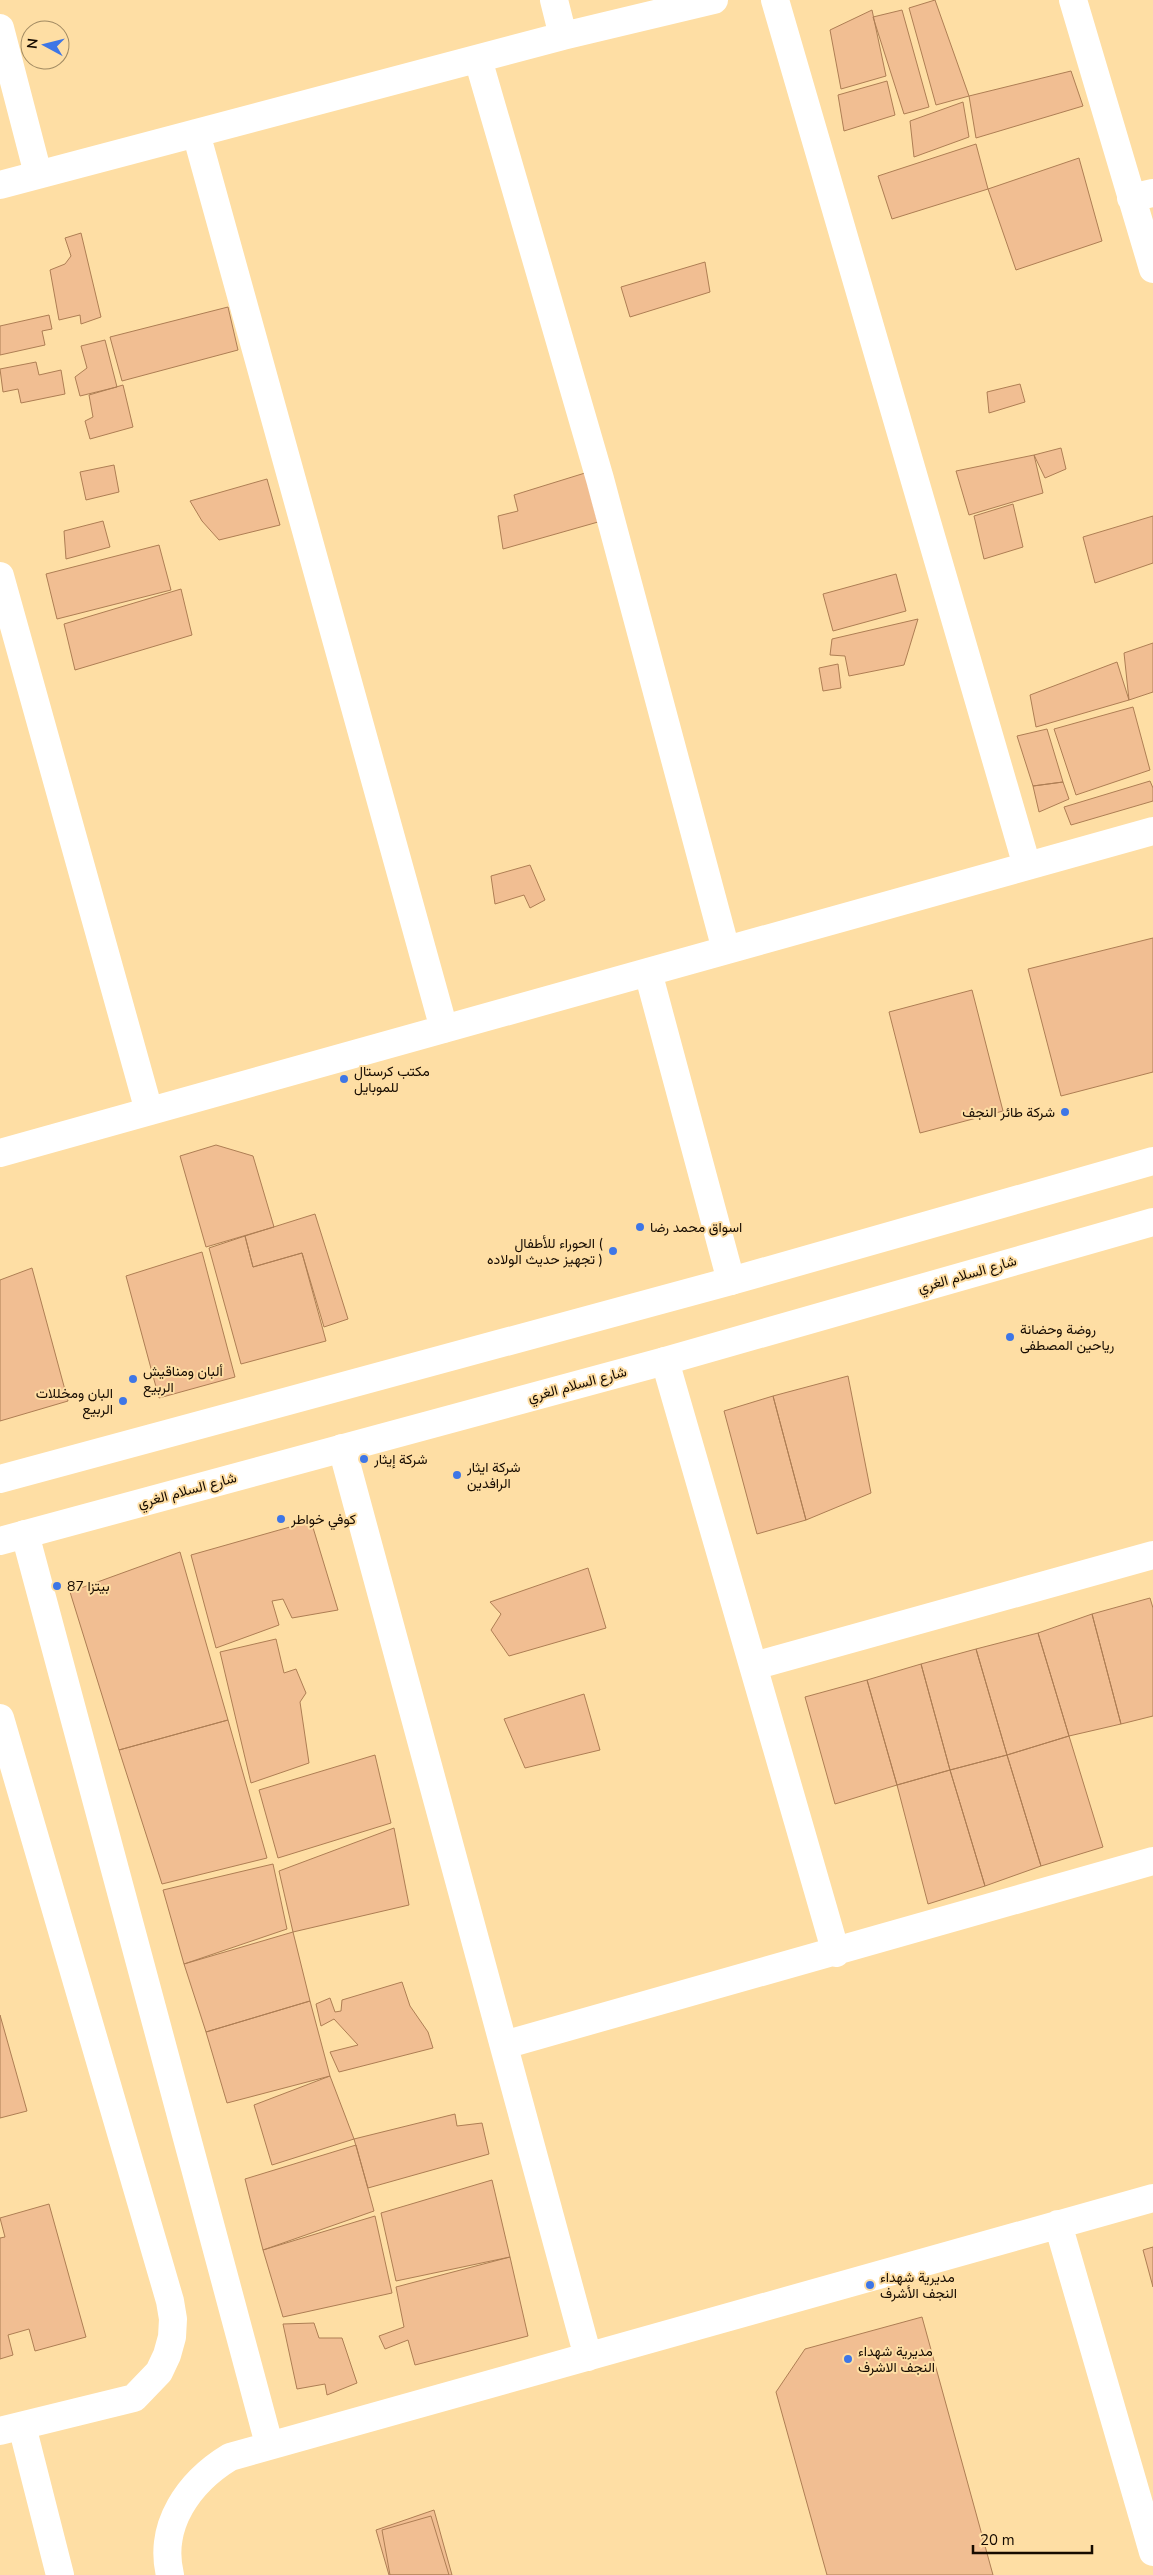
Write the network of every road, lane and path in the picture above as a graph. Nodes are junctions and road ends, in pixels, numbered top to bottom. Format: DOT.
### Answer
graph roads {
  1 [pos="554,0"];
  2 [pos="714,0"];
  3 [pos="775,0"];
  4 [pos="1073,0"];
  5 [pos="0,28"];
  6 [pos="563,36"];
  7 [pos="478,58"];
  8 [pos="196,133"];
  9 [pos="38,174"];
  10 [pos="0,185"];
  11 [pos="1142,196"];
  12 [pos="1153,269"];
  13 [pos="0,576"];
  14 [pos="1153,831"];
  15 [pos="1027,866"];
  16 [pos="726,950"];
  17 [pos="648,972"];
  18 [pos="444,1029"];
  19 [pos="150,1111"];
  20 [pos="0,1153"];
  21 [pos="1153,1161"];
  22 [pos="1153,1222"];
  23 [pos="731,1281"];
  24 [pos="665,1360"];
  25 [pos="342,1448"];
  26 [pos="0,1479"];
  27 [pos="12,1537"];
  28 [pos="1153,1555"];
  29 [pos="754,1666"];
  30 [pos="0,1718"];
  31 [pos="1153,1861"];
  32 [pos="836,1953"];
  33 [pos="504,2046"];
  34 [pos="1153,2198"];
  35 [pos="1058,2224"];
  36 [pos="588,2357"];
  37 [pos="11,2429"];
  38 [pos="269,2444"];
  39 [pos="1151,2535"];
  40 [pos="60,2575"];
  41 [pos="170,2575"];
  1 -- 6 [label="street"];
  2 -- 6 [label="street"];
  3 -- 15 [label="street"];
  4 -- 11 [label="street"];
  5 -- 9 [label="street"];
  6 -- 7 [label="street"];
  7 -- 8 [label="street"];
  7 -- 16 [label="street"];
  8 -- 9 [label="street"];
  8 -- 18 [label="street"];
  9 -- 10 [label="street"];
  11 -- 12 [label="street"];
  13 -- 19 [label="street"];
  14 -- 15 [label="street"];
  15 -- 16 [label="street"];
  16 -- 17 [label="street"];
  17 -- 18 [label="street"];
  17 -- 23 [label="street"];
  18 -- 19 [label="street"];
  19 -- 20 [label="street"];
  21 -- 23 [label="street"];
  22 -- 24 [label="street, شارع السلام الغري"];
  23 -- 26 [label="street"];
  24 -- 25 [label="street, شارع السلام الغري"];
  24 -- 29 [label="street"];
  25 -- 27 [label="street, شارع السلام الغري"];
  25 -- 33 [label="street"];
  27 -- 38 [label="street"];
  28 -- 29 [label="street"];
  29 -- 32 [label="street"];
  30 -- 37 [label="street"];
  31 -- 32 [label="street"];
  32 -- 33 [label="street"];
  33 -- 36 [label="street"];
  34 -- 35 [label="street"];
  35 -- 36 [label="street"];
  35 -- 39 [label="street"];
  36 -- 38 [label="street"];
  37 -- 40 [label="street"];
  38 -- 41 [label="street"];
}
